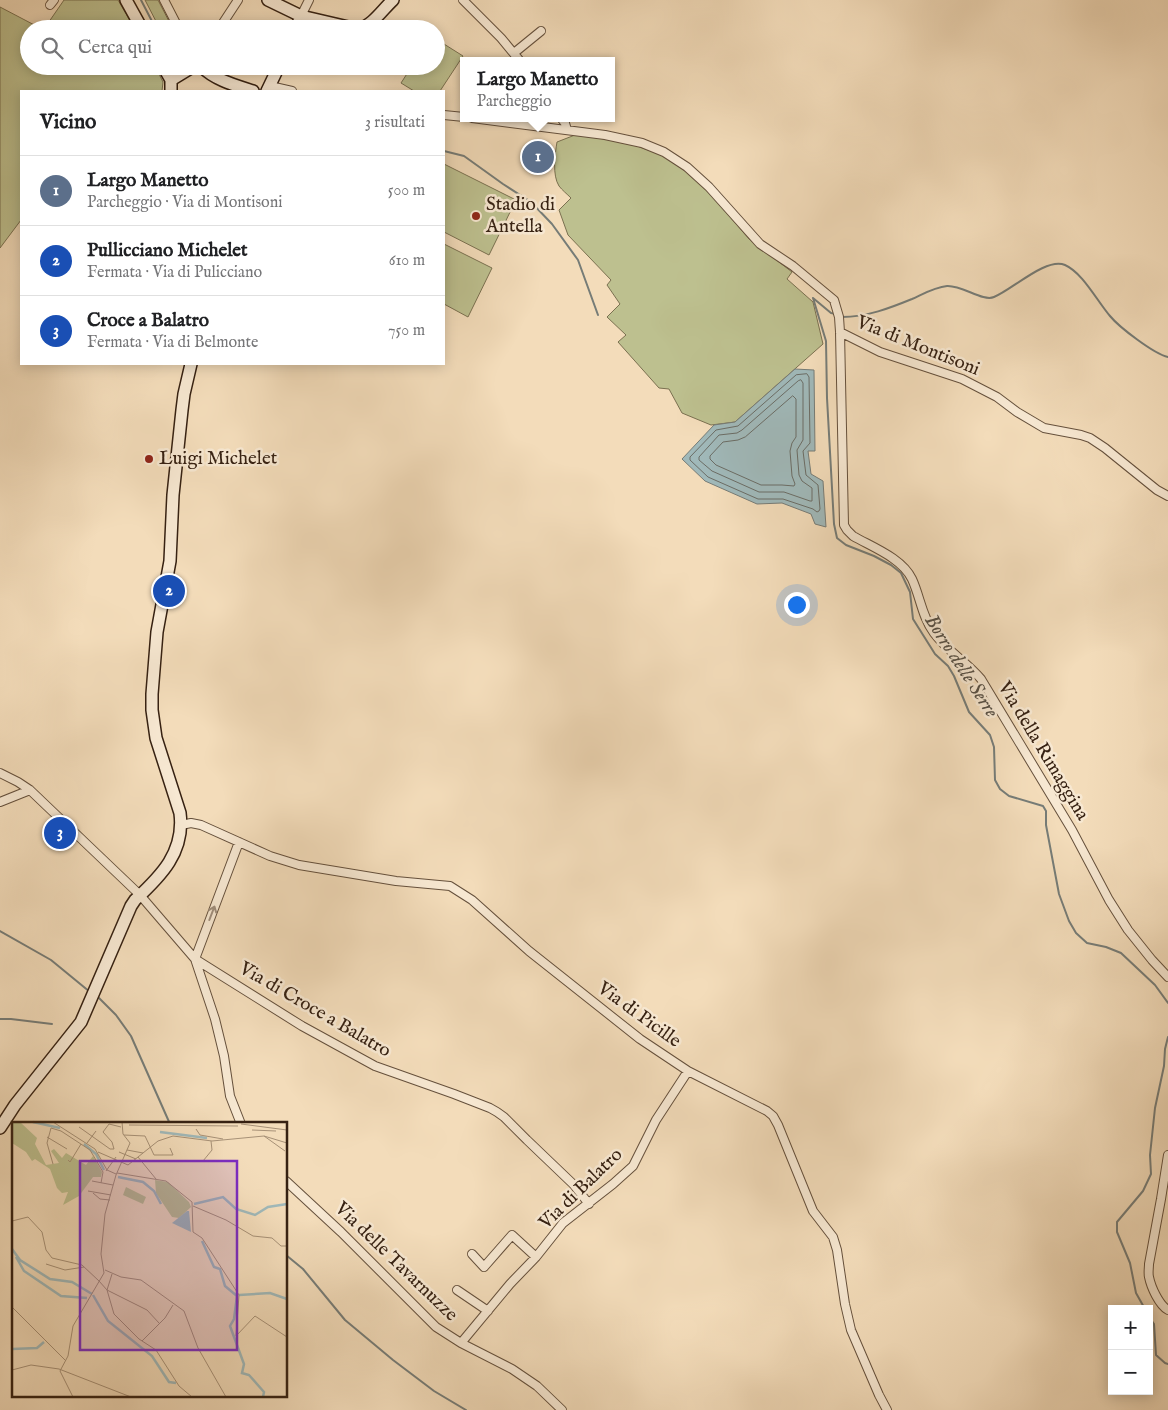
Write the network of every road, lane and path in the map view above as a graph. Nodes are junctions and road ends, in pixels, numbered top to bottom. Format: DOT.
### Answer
graph roads {
  1 [pos="126,0"];
  2 [pos="164,0"];
  3 [pos="238,0"];
  4 [pos="268,0"];
  5 [pos="309,0"];
  6 [pos="393,0"];
  7 [pos="463,0"];
  8 [pos="301,16"];
  9 [pos="137,20"];
  10 [pos="174,20"];
  11 [pos="225,20"];
  12 [pos="299,20"];
  13 [pos="319,20"];
  14 [pos="373,20"];
  15 [pos="541,31"];
  16 [pos="514,53"];
  17 [pos="517,57"];
  18 [pos="184,75"];
  19 [pos="212,75"];
  20 [pos="275,75"];
  21 [pos="171,86"];
  22 [pos="269,88"];
  23 [pos="250,90"];
  24 [pos="284,90"];
  25 [pos="445,115"];
  26 [pos="460,117"];
  27 [pos="504,122"];
  28 [pos="565,122"];
  29 [pos="567,130"];
  30 [pos="840,332"];
  31 [pos="191,365"];
  32 [pos="1168,496"];
  33 [pos="0,773"];
  34 [pos="30,790"];
  35 [pos="0,802"];
  36 [pos="179,809"];
  37 [pos="181,825"];
  38 [pos="201,825"];
  39 [pos="239,842"];
  40 [pos="140,895"];
  41 [pos="195,959"];
  42 [pos="1168,977"];
  43 [pos="688,1071"];
  44 [pos="240,1122"];
  45 [pos="0,1128"];
  46 [pos="1168,1154"];
  47 [pos="288,1183"];
  48 [pos="589,1204"];
  49 [pos="472,1254"];
  50 [pos="536,1257"];
  51 [pos="457,1290"];
  52 [pos="1168,1310"];
  53 [pos="488,1311"];
  54 [pos="461,1343"];
  55 [pos="562,1410"];
  56 [pos="887,1410"];
  1 -- 9 [label="street"];
  2 -- 10 [label="street"];
  3 -- 11 [label="street"];
  4 -- 8 [label="street"];
  5 -- 8 [label="street"];
  6 -- 14 [label="street"];
  7 -- 16 [label="street"];
  8 -- 12 [label="street"];
  8 -- 13 [label="street"];
  15 -- 16 [label="street"];
  16 -- 17 [label="street"];
  18 -- 21 [label="street"];
  19 -- 23 [label="street"];
  20 -- 22 [label="street"];
  22 -- 24 [label="street"];
  25 -- 26 [label="street"];
  27 -- 29 [label="street, Via di Montisoni"];
  28 -- 29 [label="street"];
  29 -- 30 [label="street, Via di Montisoni"];
  30 -- 32 [label="street, Via di Montisoni"];
  30 -- 42 [label="street, Via della Rimaggina"];
  31 -- 36 [label="street"];
  33 -- 34 [label="street"];
  34 -- 35 [label="street"];
  34 -- 40 [label="street"];
  36 -- 37 [label="street"];
  36 -- 38 [label="street, Via di Picille"];
  37 -- 38 [label="street, Via di Picille"];
  37 -- 40 [label="street"];
  38 -- 39 [label="street, Via di Picille"];
  41 -- 39 [label="street, one-way"];
  39 -- 43 [label="street, Via di Picille"];
  40 -- 41 [label="street"];
  40 -- 45 [label="street"];
  41 -- 44 [label="street"];
  41 -- 48 [label="street, Via di Croce a Balatro"];
  43 -- 48 [label="street, Via di Balatro"];
  43 -- 56 [label="street, Via di Picille"];
  46 -- 52 [label="street"];
  47 -- 54 [label="street, Via delle Tavarnuzze"];
  48 -- 50 [label="street, Via di Balatro"];
  49 -- 50 [label="street"];
  50 -- 53 [label="street, Via di Balatro"];
  51 -- 53 [label="street"];
  53 -- 54 [label="street, Via di Balatro"];
  54 -- 55 [label="street, Via delle Tavarnuzze"];
}
